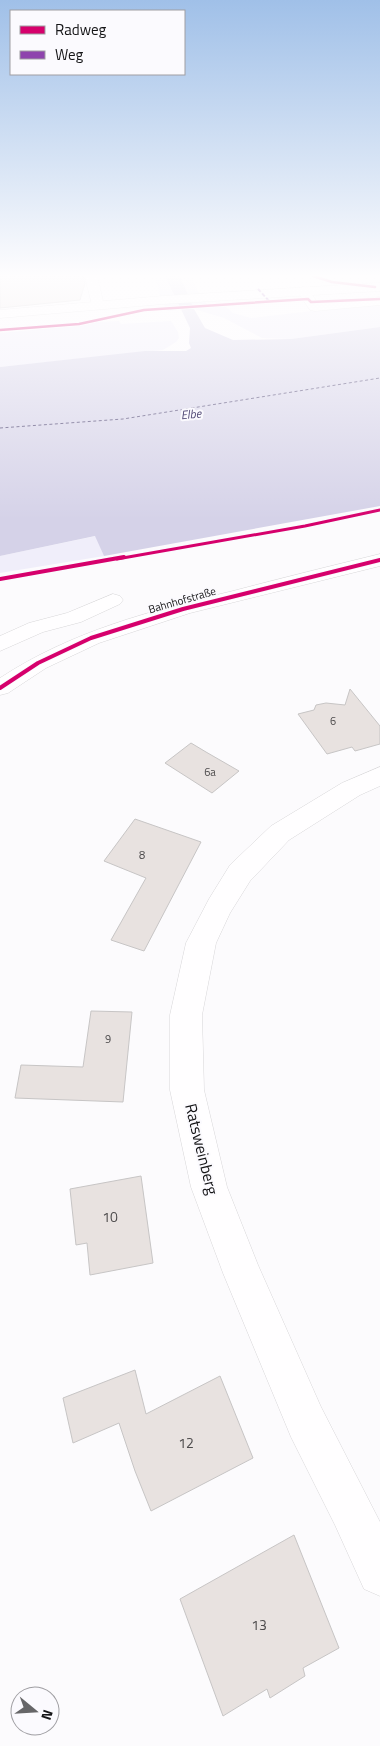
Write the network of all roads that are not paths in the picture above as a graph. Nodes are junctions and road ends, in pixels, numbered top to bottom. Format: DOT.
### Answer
graph roads {
  1 [pos="380,560"];
  2 [pos="113,600"];
  3 [pos="0,644"];
  4 [pos="0,688"];
  5 [pos="380,776"];
  6 [pos="380,1574"];
  1 -- 4 [label="main road, Bahnhofstraße"];
  2 -- 3 [label="main road"];
  5 -- 6 [label="main road, Ratsweinberg"];
}
